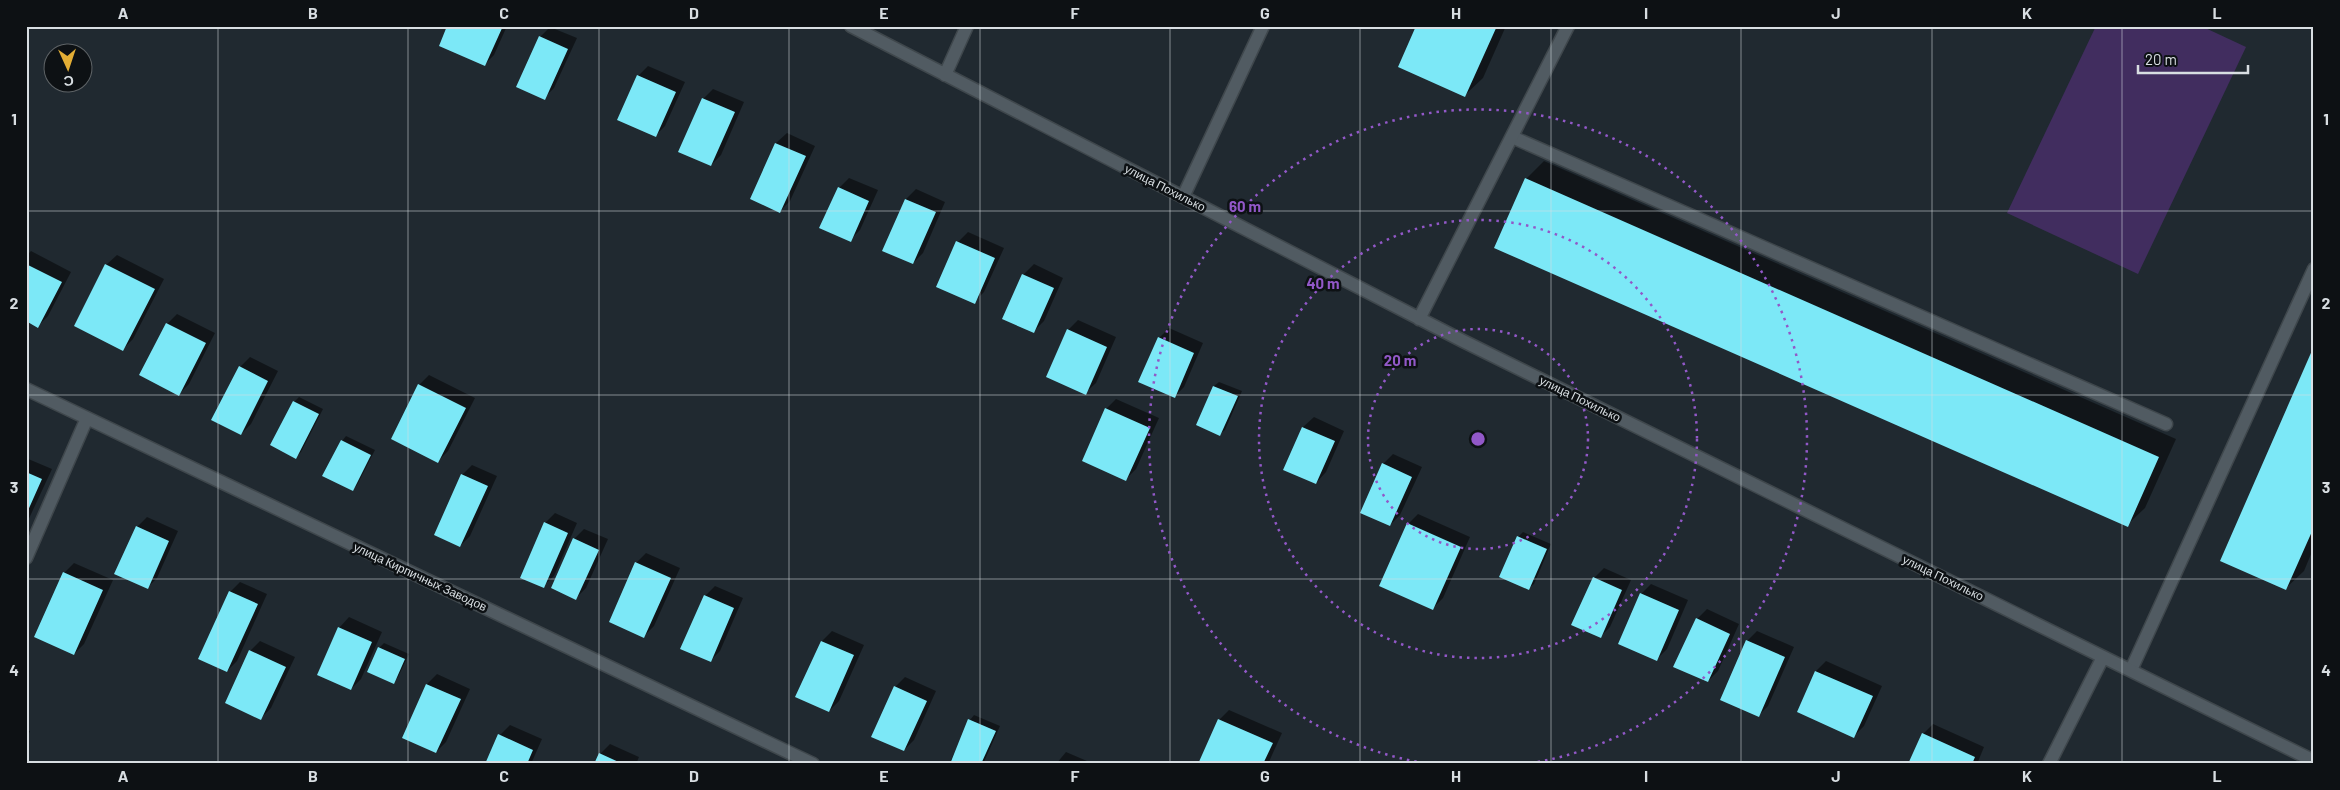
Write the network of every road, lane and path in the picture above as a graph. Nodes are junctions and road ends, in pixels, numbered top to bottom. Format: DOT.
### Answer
graph roads {
  1 [pos="851,26"];
  2 [pos="967,26"];
  3 [pos="1263,26"];
  4 [pos="1568,26"];
  5 [pos="945,75"];
  6 [pos="1512,137"];
  7 [pos="1183,197"];
  8 [pos="2314,269"];
  9 [pos="1419,319"];
  10 [pos="26,389"];
  11 [pos="88,418"];
  12 [pos="2166,424"];
  13 [pos="26,558"];
  14 [pos="2103,657"];
  15 [pos="2131,670"];
  16 [pos="2314,761"];
  17 [pos="813,764"];
  18 [pos="2049,764"];
  1 -- 5 [label="street, улица Похилько"];
  2 -- 5 [label="street"];
  3 -- 7 [label="street"];
  4 -- 6 [label="street"];
  5 -- 7 [label="street, улица Похилько"];
  6 -- 9 [label="street"];
  6 -- 12 [label="street"];
  7 -- 9 [label="street, улица Похилько"];
  8 -- 15 [label="street"];
  9 -- 14 [label="street, улица Похилько"];
  10 -- 11 [label="street, улица Кирпичных Заводов"];
  11 -- 13 [label="street"];
  11 -- 17 [label="street, улица Кирпичных Заводов"];
  14 -- 15 [label="street, улица Похилько"];
  14 -- 18 [label="street"];
  15 -- 16 [label="street, улица Похилько"];
}
